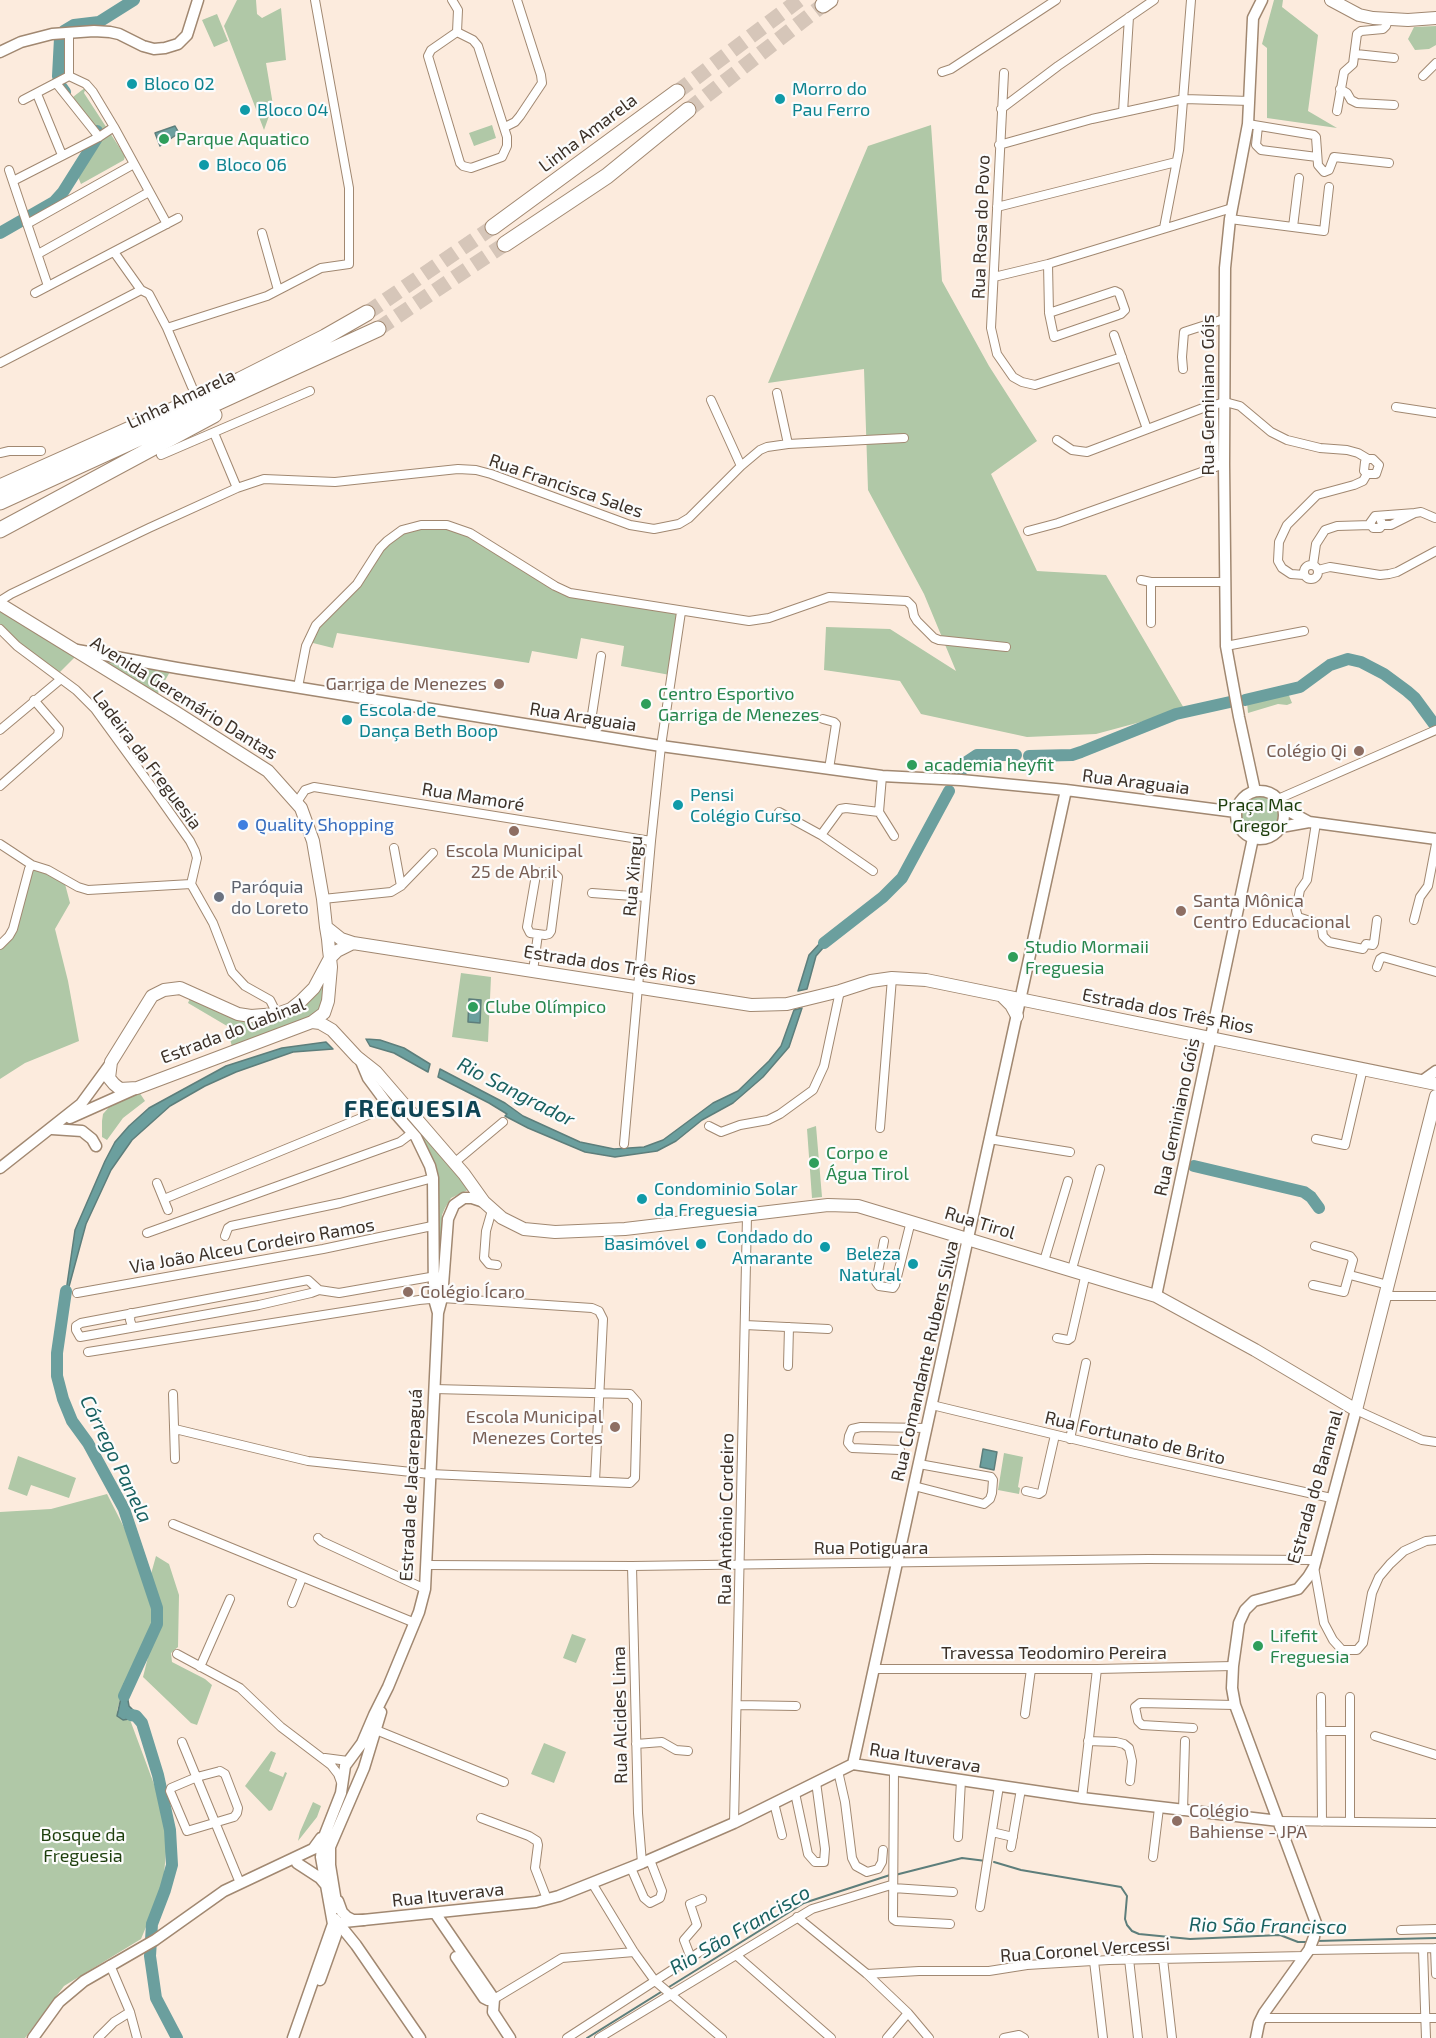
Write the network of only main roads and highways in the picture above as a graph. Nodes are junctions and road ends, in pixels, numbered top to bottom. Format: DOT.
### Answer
graph roads {
  1 [pos="1331,0"];
  2 [pos="1436,18"];
  3 [pos="677,92"];
  4 [pos="688,110"];
  5 [pos="492,227"];
  6 [pos="505,244"];
  7 [pos="367,313"];
  8 [pos="378,329"];
  9 [pos="278,376"];
  10 [pos="0,487"];
  11 [pos="0,502"];
  12 [pos="0,530"];
  13 [pos="0,603"];
  14 [pos="326,927"];
  15 [pos="353,943"];
  16 [pos="330,958"];
  17 [pos="1002,996"];
  18 [pos="1017,1016"];
  19 [pos="312,1022"];
  20 [pos="1436,1084"];
  21 [pos="1436,1096"];
  22 [pos="488,1206"];
  23 [pos="1363,1383"];
  24 [pos="1347,1408"];
  1 -- 2 [label="main road"];
  3 -- 5 [label="highway, Linha Amarela"];
  4 -- 6 [label="highway"];
  7 -- 10 [label="highway, Linha Amarela"];
  8 -- 9 [label="highway, Linha Amarela"];
  9 -- 11 [label="highway, Linha Amarela"];
  9 -- 12 [label="highway"];
  13 -- 14 [label="main road, Avenida Geremário Dantas"];
  14 -- 15 [label="main road, Estrada dos Três Rios"];
  14 -- 16 [label="main road, Avenida Geremário Dantas"];
  15 -- 16 [label="main road"];
  15 -- 17 [label="main road, Estrada dos Três Rios"];
  16 -- 19 [label="main road, Estrada do Gabinal"];
  16 -- 19 [label="main road, Estrada do Gabinal"];
  17 -- 18 [label="main road"];
  17 -- 20 [label="main road, Estrada dos Três Rios"];
  19 -- 22 [label="main road, Estrada de Jacarepaguá"];
  21 -- 23 [label="main road, Estrada do Bananal"];
  22 -- 24 [label="main road, Rua Tirol"];
  23 -- 24 [label="main road, Estrada do Bananal"];
  23 -- 24 [label="main road"];
}
